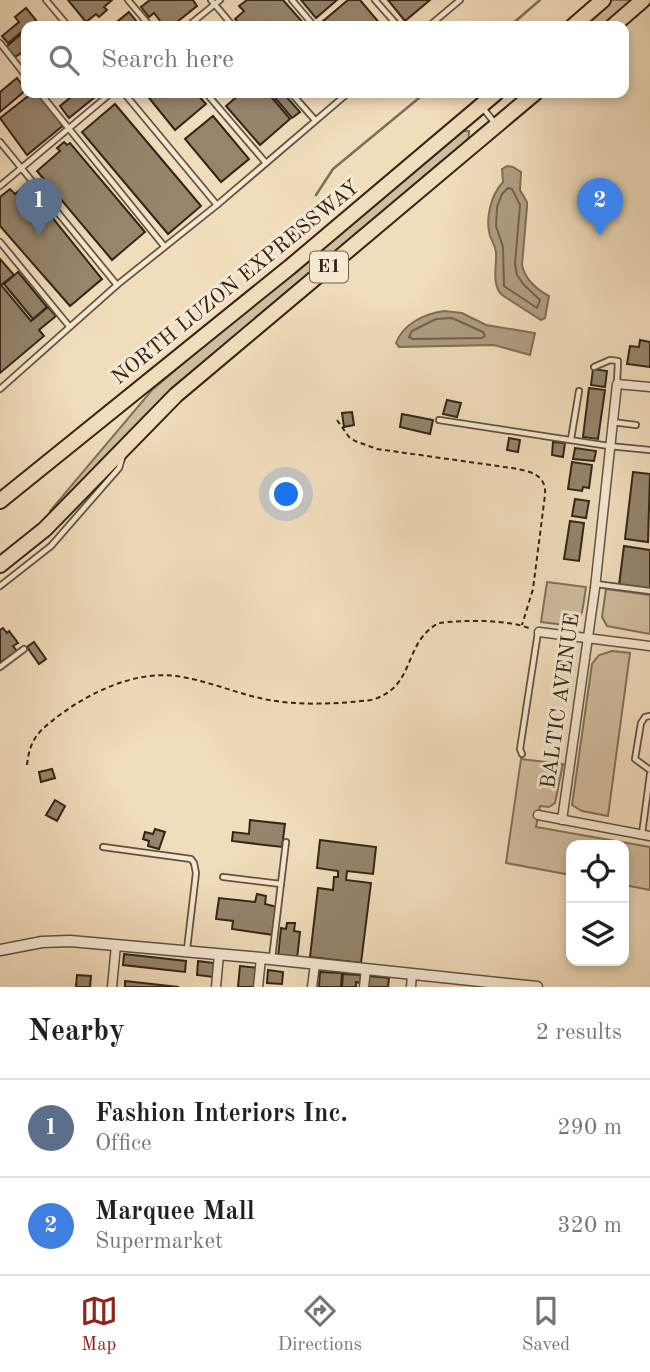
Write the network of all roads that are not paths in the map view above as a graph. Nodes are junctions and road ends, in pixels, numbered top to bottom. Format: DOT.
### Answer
graph roads {
  1 [pos="46,0"];
  2 [pos="128,0"];
  3 [pos="220,0"];
  4 [pos="292,0"];
  5 [pos="375,0"];
  6 [pos="459,0"];
  7 [pos="603,0"];
  8 [pos="643,0"];
  9 [pos="213,2"];
  10 [pos="64,21"];
  11 [pos="146,21"];
  12 [pos="193,21"];
  13 [pos="229,21"];
  14 [pos="309,21"];
  15 [pos="394,21"];
  16 [pos="435,21"];
  17 [pos="579,21"];
  18 [pos="619,21"];
  19 [pos="0,43"];
  20 [pos="21,70"];
  21 [pos="44,98"];
  22 [pos="105,98"];
  23 [pos="128,98"];
  24 [pos="210,98"];
  25 [pos="295,98"];
  26 [pos="342,98"];
  27 [pos="490,98"];
  28 [pos="529,98"];
  29 [pos="481,106"];
  30 [pos="315,120"];
  31 [pos="496,126"];
  32 [pos="69,129"];
  33 [pos="0,142"];
  34 [pos="266,163"];
  35 [pos="21,167"];
  36 [pos="0,186"];
  37 [pos="217,205"];
  38 [pos="0,242"];
  39 [pos="164,246"];
  40 [pos="117,285"];
  41 [pos="69,326"];
  42 [pos="594,367"];
  43 [pos="617,384"];
  44 [pos="650,387"];
  45 [pos="0,389"];
  46 [pos="579,391"];
  47 [pos="439,420"];
  48 [pos="611,422"];
  49 [pos="636,425"];
  50 [pos="571,439"];
  51 [pos="127,444"];
  52 [pos="608,446"];
  53 [pos="650,450"];
  54 [pos="0,501"];
  55 [pos="0,565"];
  56 [pos="0,586"];
  57 [pos="596,586"];
  58 [pos="650,591"];
  59 [pos="539,632"];
  60 [pos="588,638"];
  61 [pos="650,646"];
  62 [pos="24,649"];
  63 [pos="0,667"];
  64 [pos="650,716"];
  65 [pos="522,754"];
  66 [pos="650,772"];
  67 [pos="538,815"];
  68 [pos="562,820"];
  69 [pos="646,836"];
  70 [pos="286,842"];
  71 [pos="103,847"];
  72 [pos="223,877"];
  73 [pos="281,884"];
  74 [pos="116,945"];
  75 [pos="0,950"];
  76 [pos="187,950"];
  77 [pos="219,954"];
  78 [pos="267,958"];
  79 [pos="315,964"];
  80 [pos="366,969"];
  81 [pos="412,974"];
  82 [pos="456,983"];
  83 [pos="112,987"];
  84 [pos="216,987"];
  85 [pos="258,987"];
  86 [pos="313,987"];
  87 [pos="364,987"];
  88 [pos="411,987"];
  89 [pos="537,987"];
  1 -- 10 [label="lane"];
  2 -- 11 [label="lane"];
  3 -- 9 [label="lane"];
  4 -- 14 [label="lane"];
  5 -- 15 [label="lane"];
  6 -- 16 [label="lane"];
  7 -- 17 [label="highway"];
  8 -- 18 [label="highway"];
  9 -- 12 [label="lane"];
  9 -- 13 [label="lane"];
  19 -- 20 [label="lane"];
  21 -- 32 [label="lane"];
  22 -- 32 [label="lane"];
  23 -- 37 [label="lane"];
  24 -- 34 [label="lane"];
  25 -- 30 [label="lane"];
  26 -- 30 [label="lane"];
  27 -- 29 [label="highway, NORTH LUZON EXPRESSWAY / E1"];
  28 -- 31 [label="highway, E1"];
  29 -- 31 [label="lane"];
  29 -- 54 [label="highway, NORTH LUZON EXPRESSWAY / E1"];
  30 -- 34 [label="lane"];
  31 -- 51 [label="highway, E1"];
  32 -- 35 [label="lane"];
  32 -- 39 [label="lane"];
  33 -- 35 [label="lane"];
  34 -- 37 [label="lane"];
  35 -- 36 [label="lane"];
  35 -- 40 [label="lane"];
  37 -- 39 [label="lane"];
  38 -- 41 [label="lane"];
  39 -- 40 [label="lane"];
  40 -- 41 [label="lane"];
  41 -- 45 [label="lane"];
  42 -- 43 [label="lane"];
  43 -- 44 [label="street"];
  43 -- 48 [label="street, BALTIC AVENUE"];
  46 -- 50 [label="lane"];
  47 -- 50 [label="lane"];
  48 -- 49 [label="lane"];
  48 -- 52 [label="street, BALTIC AVENUE"];
  50 -- 52 [label="lane"];
  51 -- 55 [label="highway, E1"];
  51 -- 56 [label="lane"];
  52 -- 53 [label="lane"];
  52 -- 57 [label="street, BALTIC AVENUE"];
  57 -- 58 [label="lane"];
  57 -- 60 [label="street, BALTIC AVENUE"];
  59 -- 60 [label="street"];
  59 -- 65 [label="lane"];
  60 -- 61 [label="street"];
  60 -- 68 [label="street, BALTIC AVENUE"];
  62 -- 63 [label="lane"];
  64 -- 66 [label="lane"];
  66 -- 69 [label="lane"];
  67 -- 68 [label="street"];
  68 -- 69 [label="street"];
  70 -- 73 [label="lane"];
  71 -- 76 [label="lane"];
  72 -- 73 [label="lane"];
  73 -- 78 [label="lane"];
  74 -- 75 [label="street"];
  74 -- 76 [label="street"];
  74 -- 83 [label="street"];
  76 -- 77 [label="street"];
  77 -- 78 [label="street"];
  77 -- 84 [label="street"];
  78 -- 79 [label="street"];
  78 -- 85 [label="street"];
  79 -- 80 [label="street"];
  79 -- 86 [label="street"];
  80 -- 81 [label="street"];
  80 -- 87 [label="street"];
  81 -- 82 [label="street"];
  81 -- 88 [label="street"];
  82 -- 89 [label="street"];
}
